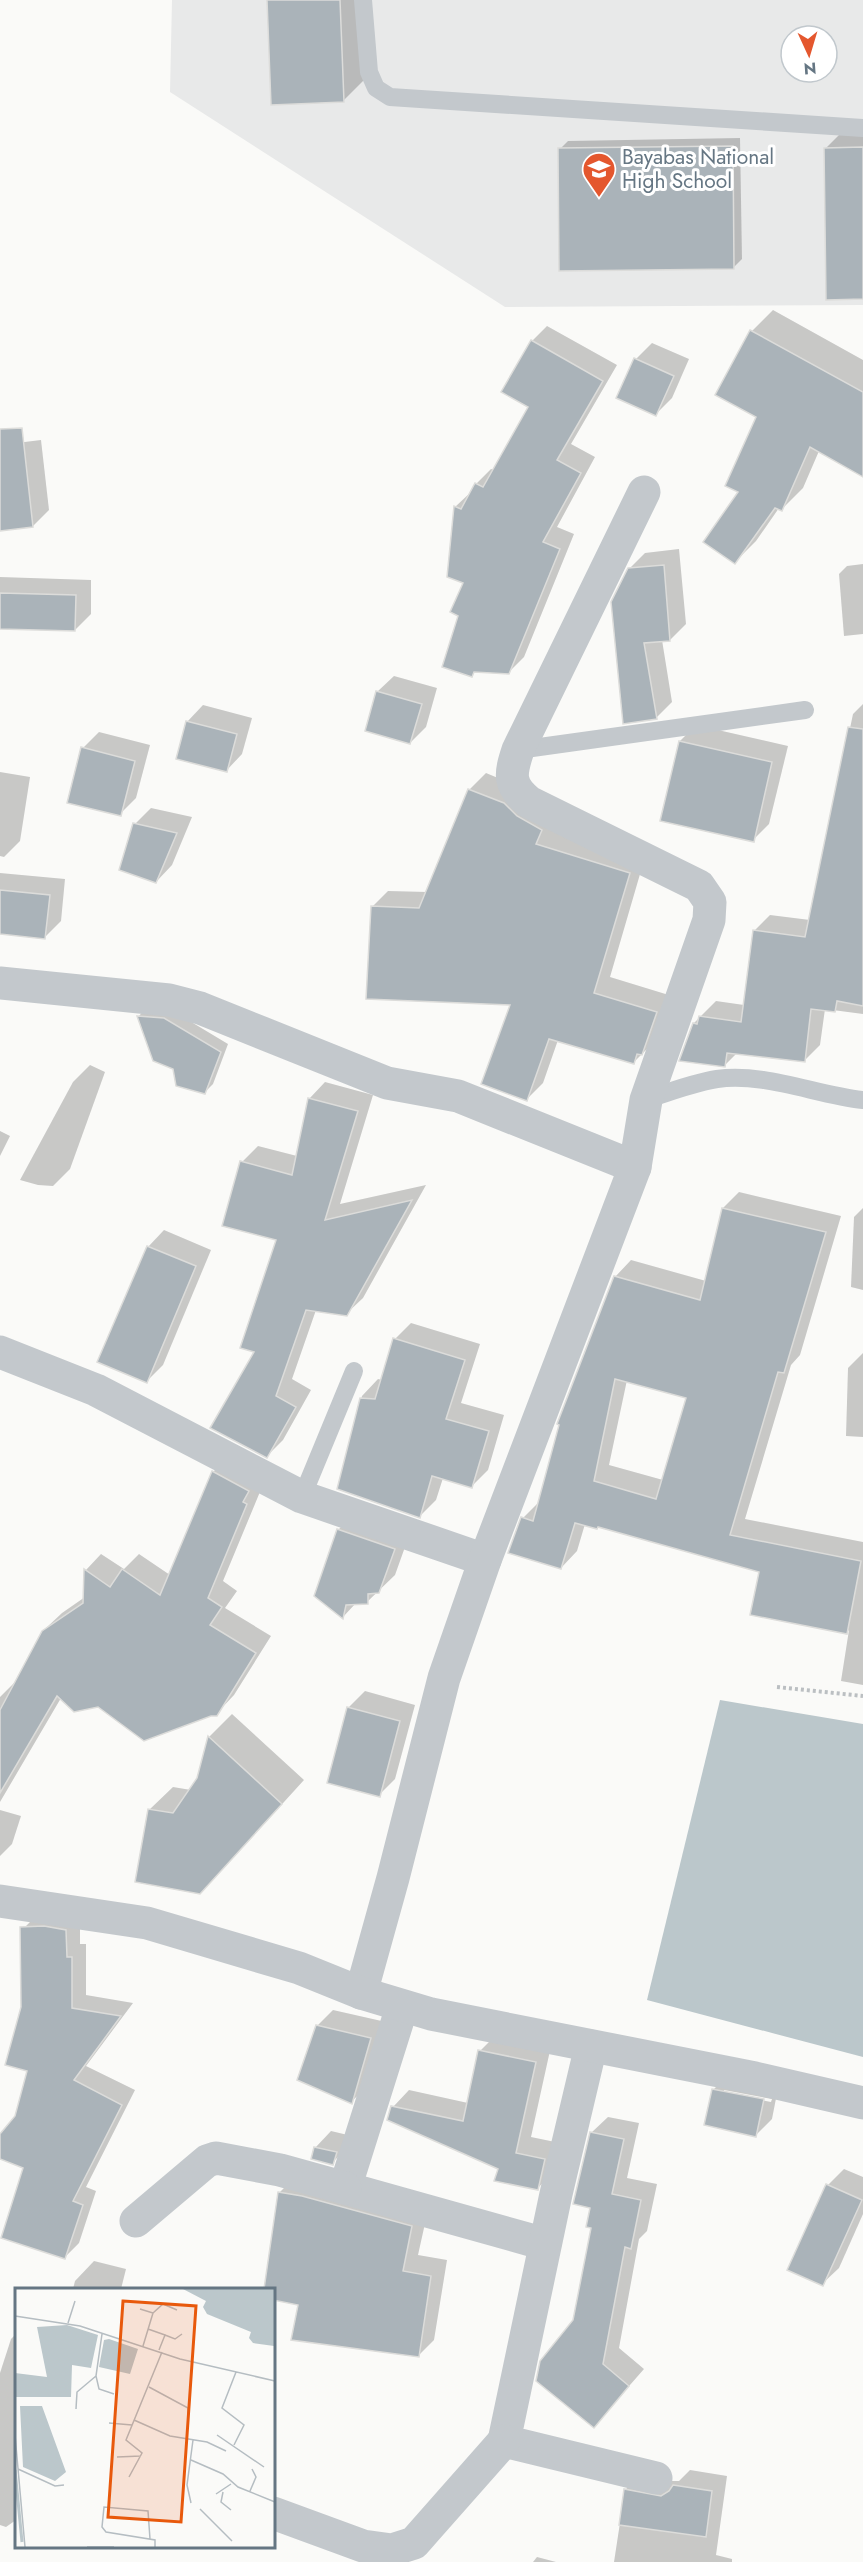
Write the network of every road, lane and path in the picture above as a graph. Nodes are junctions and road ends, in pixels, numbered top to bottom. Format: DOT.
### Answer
graph roads {
  1 [pos="363,0"];
  2 [pos="863,128"];
  3 [pos="644,492"];
  4 [pos="805,710"];
  5 [pos="518,750"];
  6 [pos="0,983"];
  7 [pos="646,1100"];
  8 [pos="863,1100"];
  9 [pos="635,1167"];
  10 [pos="0,1352"];
  11 [pos="354,1371"];
  12 [pos="302,1497"];
  13 [pos="485,1560"];
  14 [pos="777,1687"];
  15 [pos="863,1696"];
  16 [pos="0,1901"];
  17 [pos="361,1993"];
  18 [pos="402,2007"];
  19 [pos="591,2046"];
  20 [pos="863,2103"];
  21 [pos="345,2188"];
  22 [pos="136,2221"];
  23 [pos="545,2244"];
  24 [pos="504,2440"];
  25 [pos="656,2478"];
  26 [pos="274,2513"];
  1 -- 2 [label="lane"];
  3 -- 5 [label="street"];
  4 -- 5 [label="lane"];
  5 -- 7 [label="street"];
  6 -- 9 [label="street"];
  7 -- 8 [label="lane"];
  7 -- 9 [label="street"];
  9 -- 13 [label="street"];
  10 -- 12 [label="street"];
  11 -- 12 [label="lane"];
  12 -- 13 [label="street"];
  13 -- 17 [label="street"];
  14 -- 15 [label="path"];
  16 -- 17 [label="street"];
  17 -- 18 [label="street"];
  18 -- 19 [label="street"];
  18 -- 21 [label="street"];
  19 -- 20 [label="street"];
  19 -- 23 [label="street"];
  21 -- 22 [label="street"];
  21 -- 23 [label="street"];
  23 -- 24 [label="street"];
  24 -- 25 [label="street"];
  24 -- 26 [label="street"];
}
